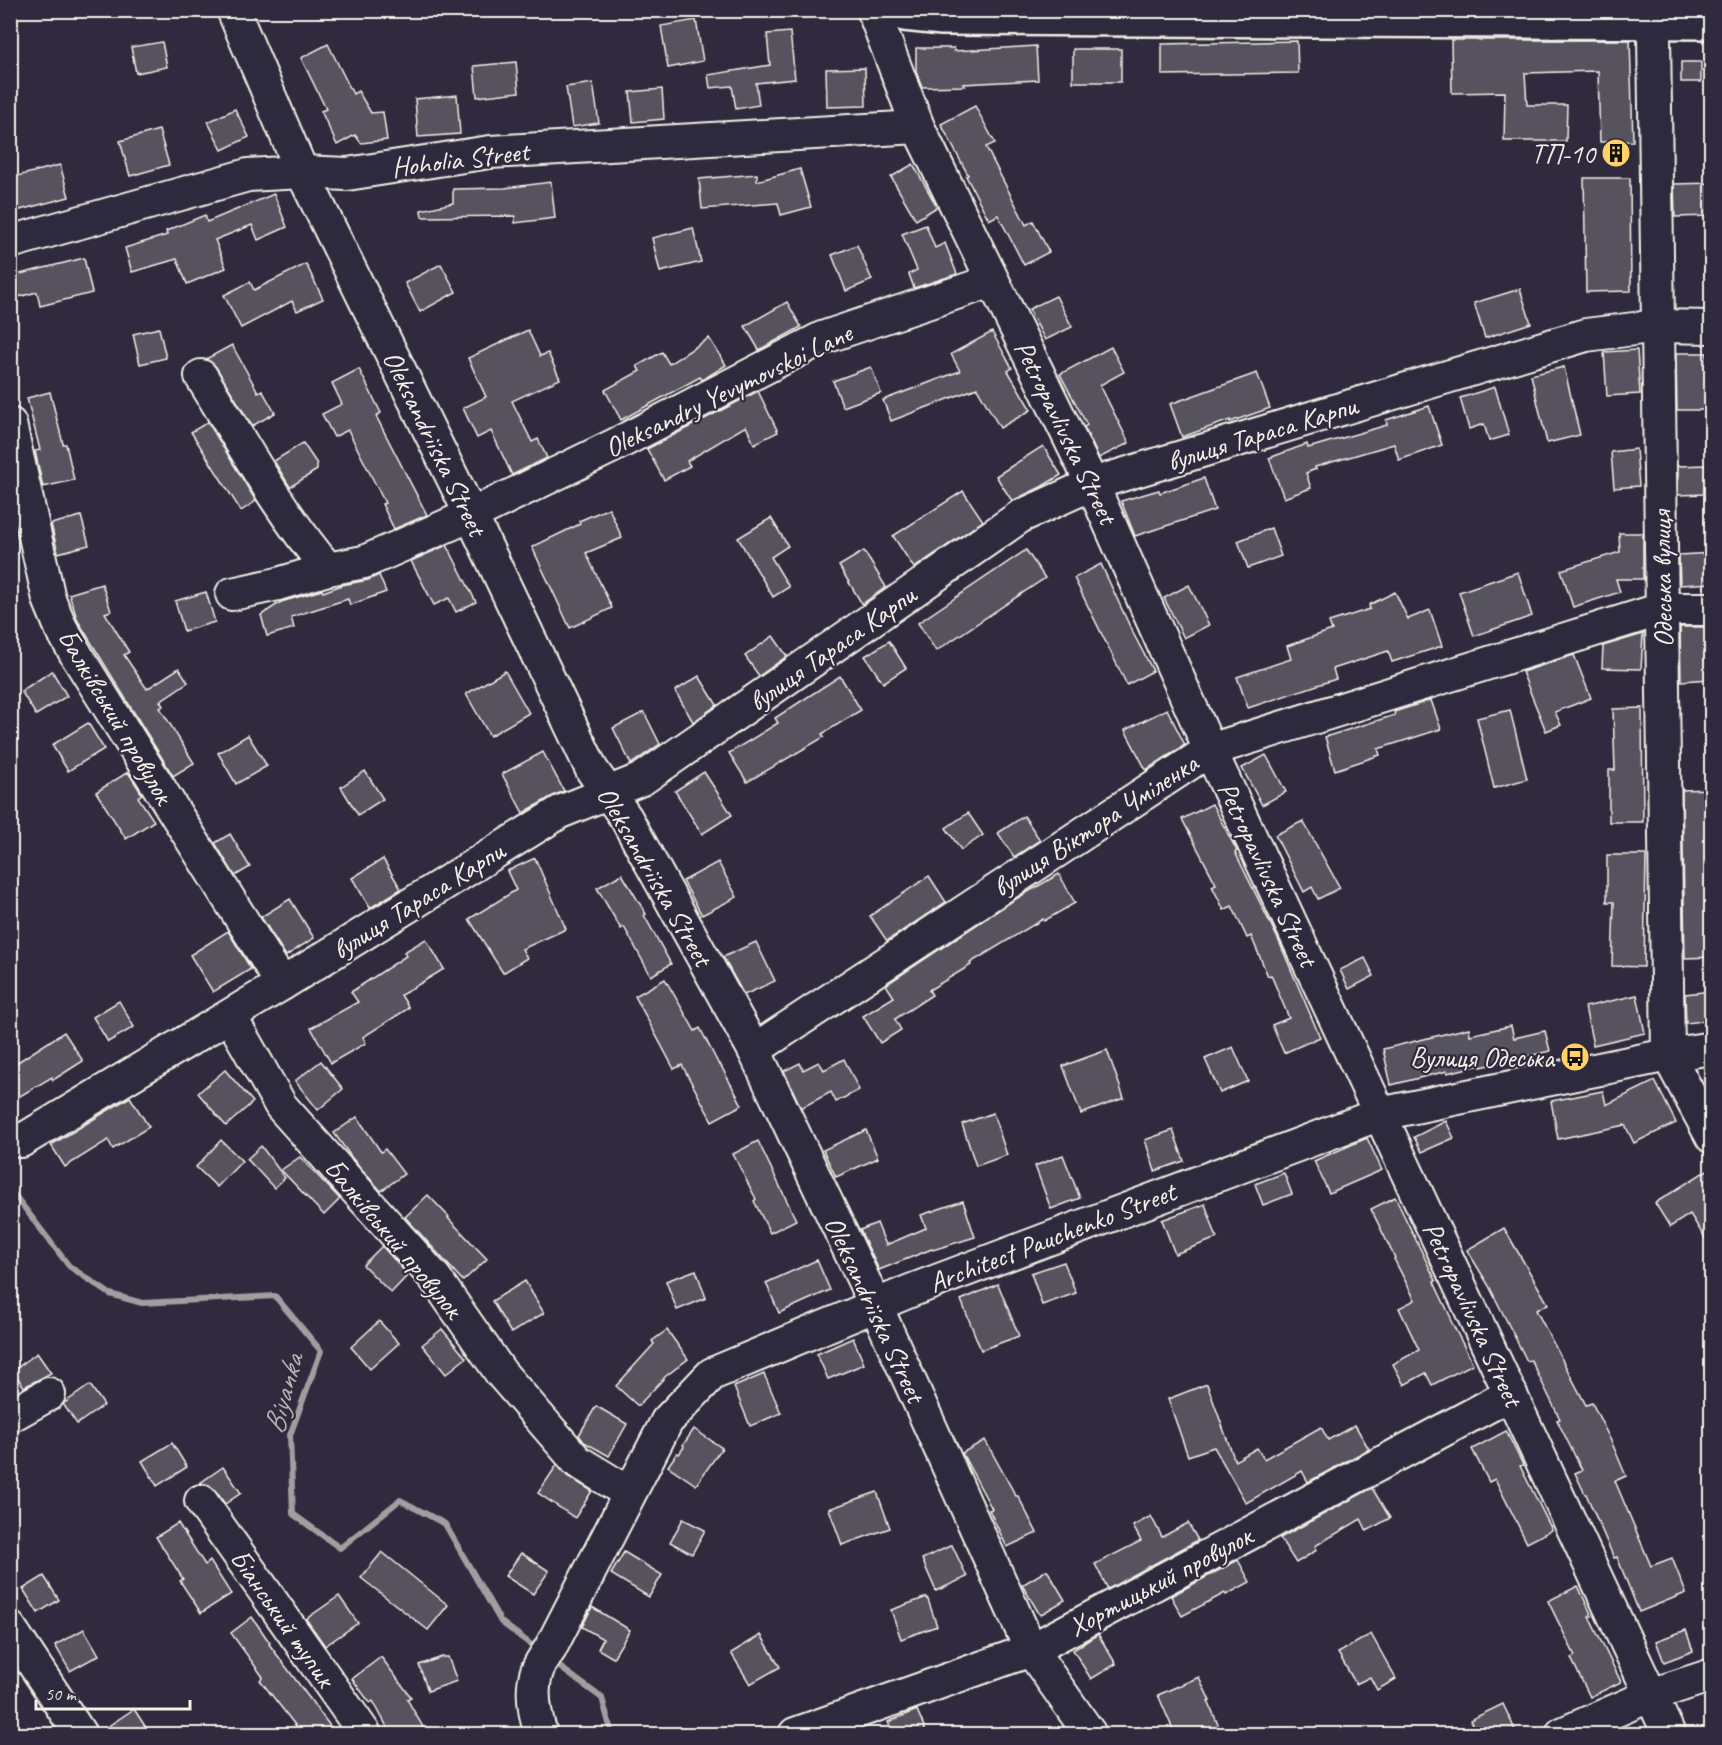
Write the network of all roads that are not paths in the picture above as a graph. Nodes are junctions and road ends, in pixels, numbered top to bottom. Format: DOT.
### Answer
graph roads {
  1 [pos="233,10"];
  2 [pos="873,10"];
  3 [pos="896,10"];
  4 [pos="1652,16"];
  5 [pos="1712,22"];
  6 [pos="918,127"];
  7 [pos="302,172"];
  8 [pos="10,242"];
  9 [pos="992,281"];
  10 [pos="1658,326"];
  11 [pos="1712,327"];
  12 [pos="201,376"];
  13 [pos="10,424"];
  14 [pos="1092,484"];
  15 [pos="471,515"];
  16 [pos="328,568"];
  17 [pos="232,594"];
  18 [pos="1662,609"];
  19 [pos="1712,609"];
  20 [pos="1210,750"];
  21 [pos="608,793"];
  22 [pos="282,984"];
  23 [pos="230,1016"];
  24 [pos="1712,1048"];
  25 [pos="754,1050"];
  26 [pos="1668,1055"];
  27 [pos="1380,1114"];
  28 [pos="1712,1137"];
  29 [pos="21,1141"];
  30 [pos="875,1304"];
  31 [pos="49,1394"];
  32 [pos="1511,1394"];
  33 [pos="10,1416"];
  34 [pos="629,1493"];
  35 [pos="201,1501"];
  36 [pos="10,1628"];
  37 [pos="1030,1650"];
  38 [pos="1712,1675"];
  39 [pos="1651,1695"];
  40 [pos="80,1734"];
  41 [pos="365,1734"];
  42 [pos="541,1734"];
  43 [pos="795,1734"];
  44 [pos="1090,1734"];
  45 [pos="1562,1734"];
  46 [pos="1669,1734"];
  1 -- 7 [label="street, Oleksandriiska Street"];
  2 -- 6 [label="street, Petropavlivska Street"];
  3 -- 4 [label="main road"];
  4 -- 5 [label="main road"];
  4 -- 10 [label="street, Одеська вулиця"];
  6 -- 7 [label="street, Hoholia Street"];
  6 -- 9 [label="street, Petropavlivska Street"];
  7 -- 8 [label="street, Hoholia Street"];
  7 -- 15 [label="street, Oleksandriiska Street"];
  9 -- 14 [label="street, Petropavlivska Street"];
  9 -- 15 [label="street, Oleksandry Yevymovskoi Lane"];
  10 -- 11 [label="street, вулиця Тараса Карпи"];
  10 -- 14 [label="street, вулиця Тараса Карпи"];
  10 -- 18 [label="street, Одеська вулиця"];
  12 -- 16 [label="street"];
  13 -- 22 [label="street, Балківський провулок"];
  14 -- 20 [label="street, Petropavlivska Street"];
  14 -- 21 [label="street, вулиця Тараса Карпи"];
  15 -- 16 [label="street, Oleksandry Yevymovskoi Lane"];
  15 -- 21 [label="street, Oleksandriiska Street"];
  16 -- 17 [label="street, Oleksandry Yevymovskoi Lane"];
  18 -- 19 [label="street, вулиця Віктора Чміленка"];
  18 -- 20 [label="street, вулиця Віктора Чміленка"];
  18 -- 26 [label="street, Одеська вулиця"];
  20 -- 25 [label="street, вулиця Віктора Чміленка"];
  20 -- 27 [label="street, Petropavlivska Street"];
  21 -- 22 [label="street, вулиця Тараса Карпи"];
  21 -- 25 [label="street, Oleksandriiska Street"];
  22 -- 23 [label="street, вулиця Тараса Карпи"];
  23 -- 29 [label="street, вулиця Тараса Карпи"];
  23 -- 34 [label="street, Балківський провулок"];
  24 -- 26 [label="street, Architect Pauchenko Street"];
  25 -- 30 [label="street, Oleksandriiska Street"];
  26 -- 27 [label="street, Architect Pauchenko Street"];
  26 -- 28 [label="street, Одеська вулиця"];
  27 -- 30 [label="street, Architect Pauchenko Street"];
  27 -- 32 [label="street, Petropavlivska Street"];
  30 -- 34 [label="street, Architect Pauchenko Street"];
  30 -- 37 [label="street, Oleksandriiska Street"];
  31 -- 33 [label="street"];
  32 -- 37 [label="street, Хортицький провулок"];
  32 -- 39 [label="street, Petropavlivska Street"];
  34 -- 42 [label="street, Architect Pauchenko Street"];
  35 -- 41 [label="street, Біанський тупик"];
  36 -- 40 [label="street"];
  37 -- 43 [label="street, Хортицький провулок"];
  37 -- 44 [label="street, Oleksandriiska Street"];
  38 -- 39 [label="street"];
  39 -- 45 [label="street"];
  39 -- 46 [label="street, Petropavlivska Street"];
}
